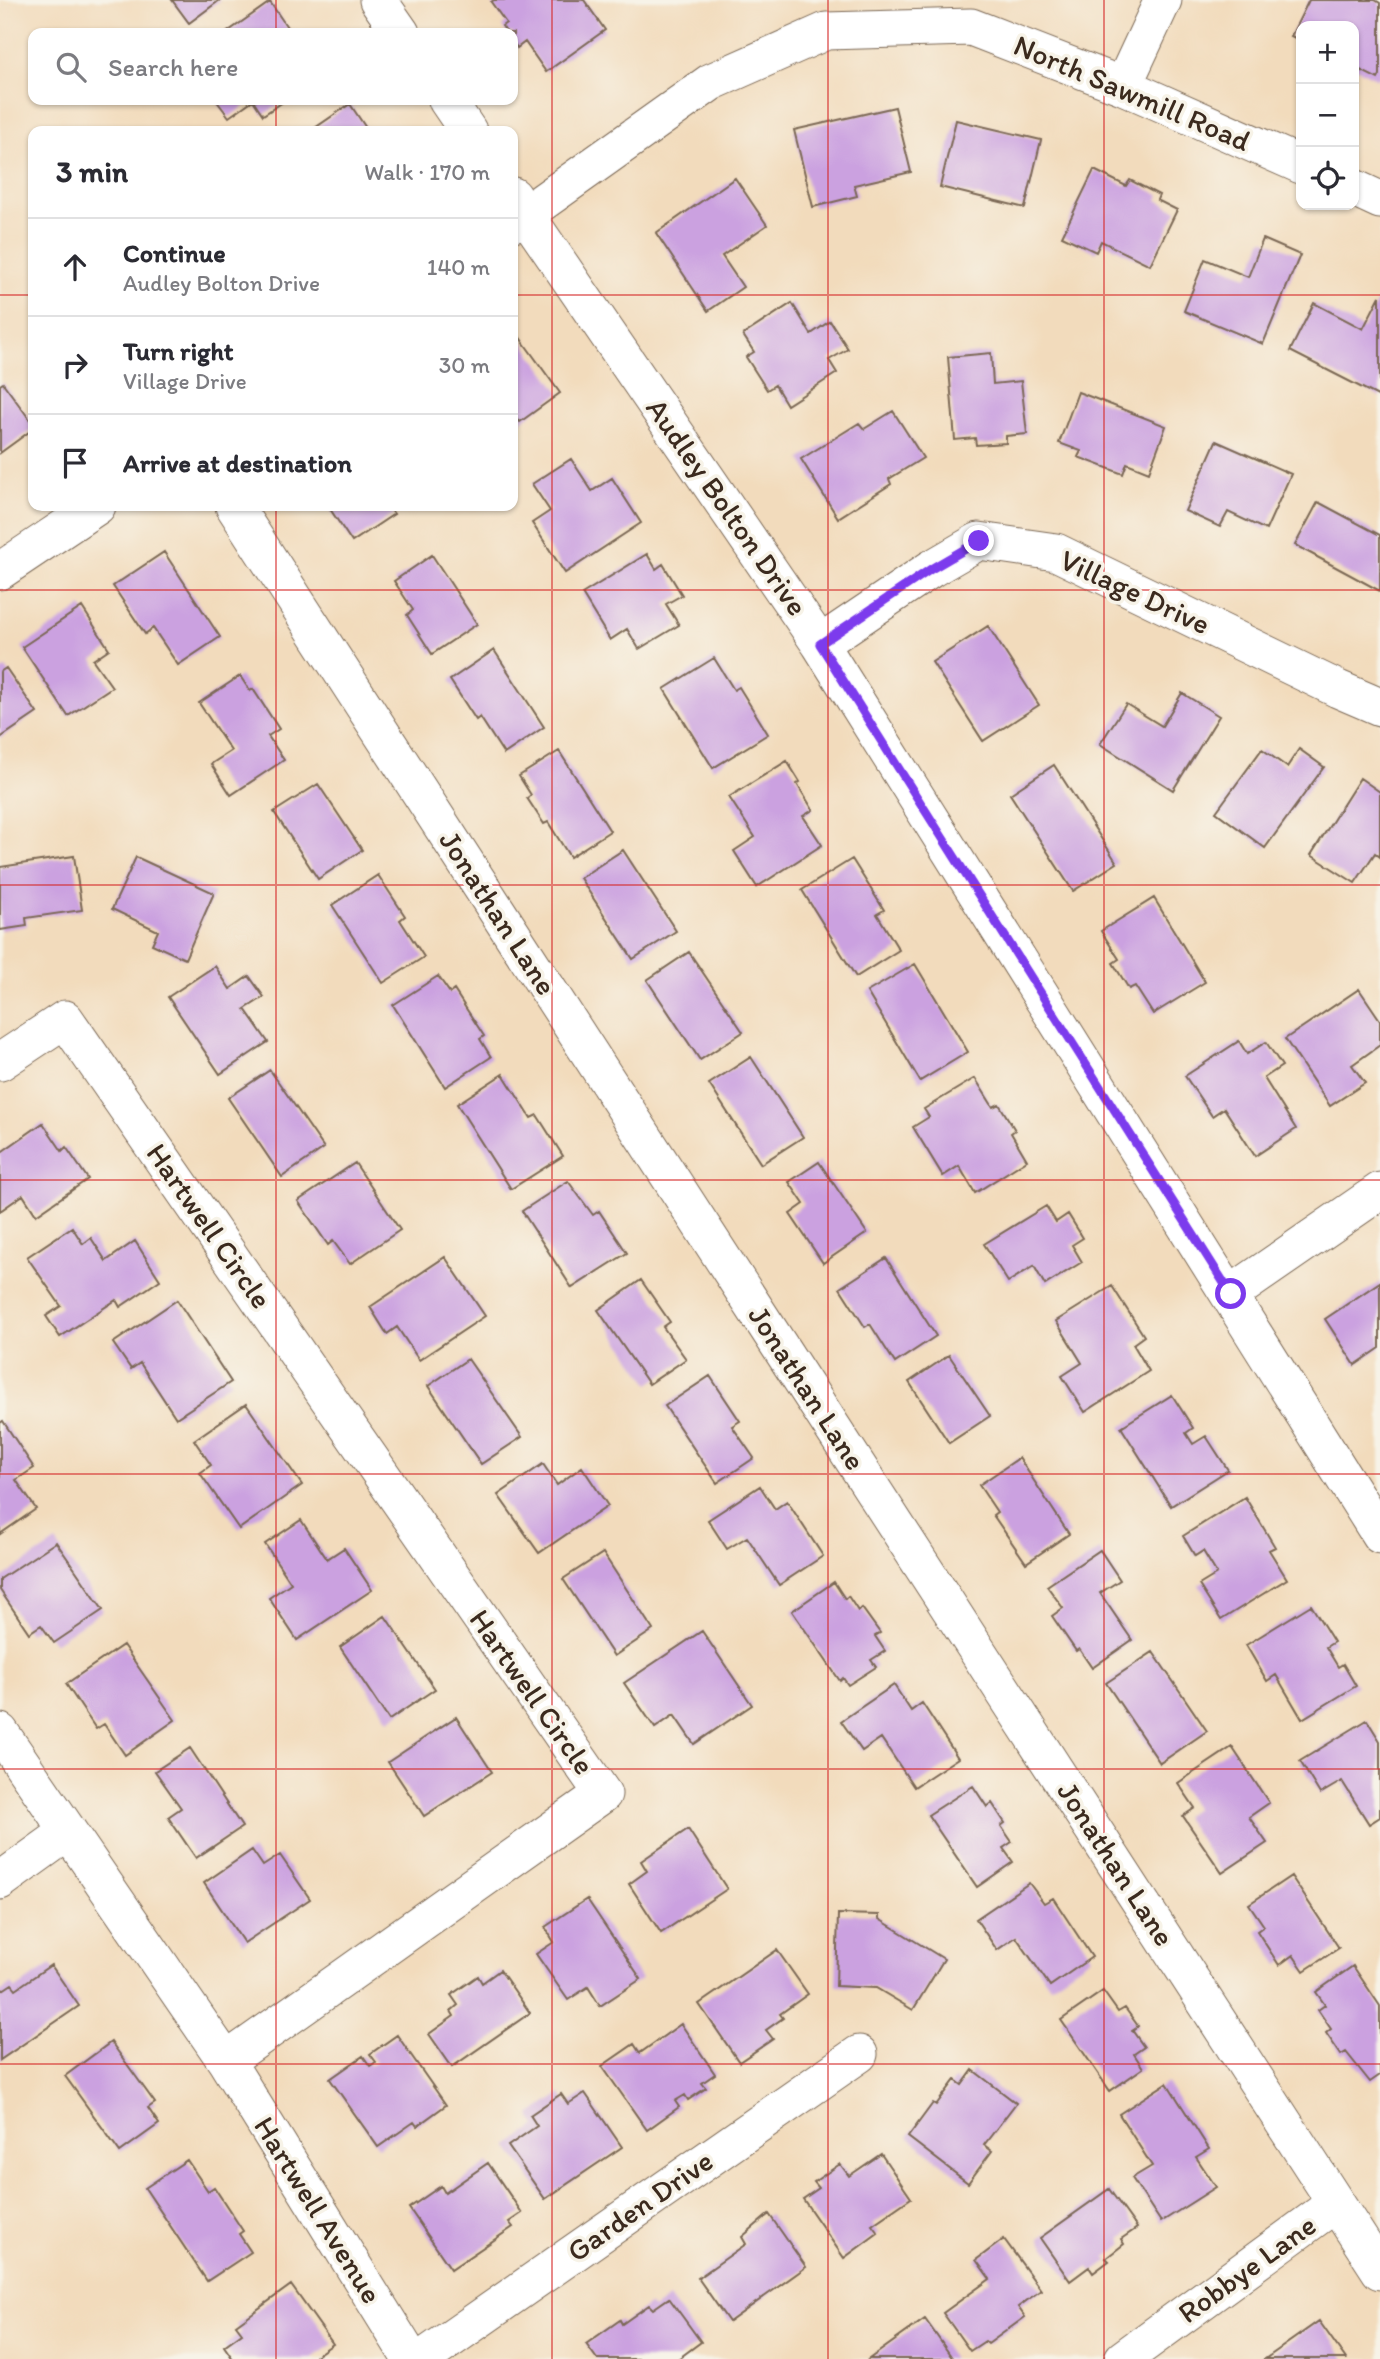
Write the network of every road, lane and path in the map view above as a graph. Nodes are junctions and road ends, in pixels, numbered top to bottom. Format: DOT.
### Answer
graph roads {
  1 [pos="378,0"];
  2 [pos="1163,0"];
  3 [pos="398,28"];
  4 [pos="1122,86"];
  5 [pos="450,105"];
  6 [pos="465,126"];
  7 [pos="1296,163"];
  8 [pos="1359,190"];
  9 [pos="1380,200"];
  10 [pos="518,210"];
  11 [pos="518,212"];
  12 [pos="90,511"];
  13 [pos="237,511"];
  14 [pos="0,571"];
  15 [pos="820,644"];
  16 [pos="1380,707"];
  17 [pos="0,1062"];
  18 [pos="1380,1191"];
  19 [pos="1231,1294"];
  20 [pos="1380,1535"];
  21 [pos="0,1732"];
  22 [pos="68,1832"];
  23 [pos="0,1881"];
  24 [pos="859,2054"];
  25 [pos="226,2062"];
  26 [pos="1336,2203"];
  27 [pos="1380,2271"];
  28 [pos="411,2359"];
  29 [pos="422,2359"];
  30 [pos="1124,2359"];
  1 -- 3 [label="street"];
  2 -- 4 [label="street"];
  4 -- 7 [label="street, North Sawmill Road"];
  4 -- 10 [label="street, North Sawmill Road"];
  5 -- 6 [label="street"];
  8 -- 9 [label="street"];
  11 -- 15 [label="street, Audley Bolton Drive"];
  12 -- 14 [label="street"];
  13 -- 26 [label="street, Jonathan Lane"];
  15 -- 16 [label="street, Village Drive"];
  15 -- 19 [label="street, Audley Bolton Drive"];
  17 -- 25 [label="street, Hartwell Circle"];
  18 -- 19 [label="street"];
  19 -- 20 [label="street, Audley Bolton Drive"];
  21 -- 22 [label="street"];
  22 -- 23 [label="street"];
  22 -- 25 [label="street"];
  24 -- 29 [label="street, Garden Drive"];
  25 -- 28 [label="street, Hartwell Avenue"];
  26 -- 27 [label="street, Jonathan Lane"];
  26 -- 30 [label="street, Robbye Lane"];
}
